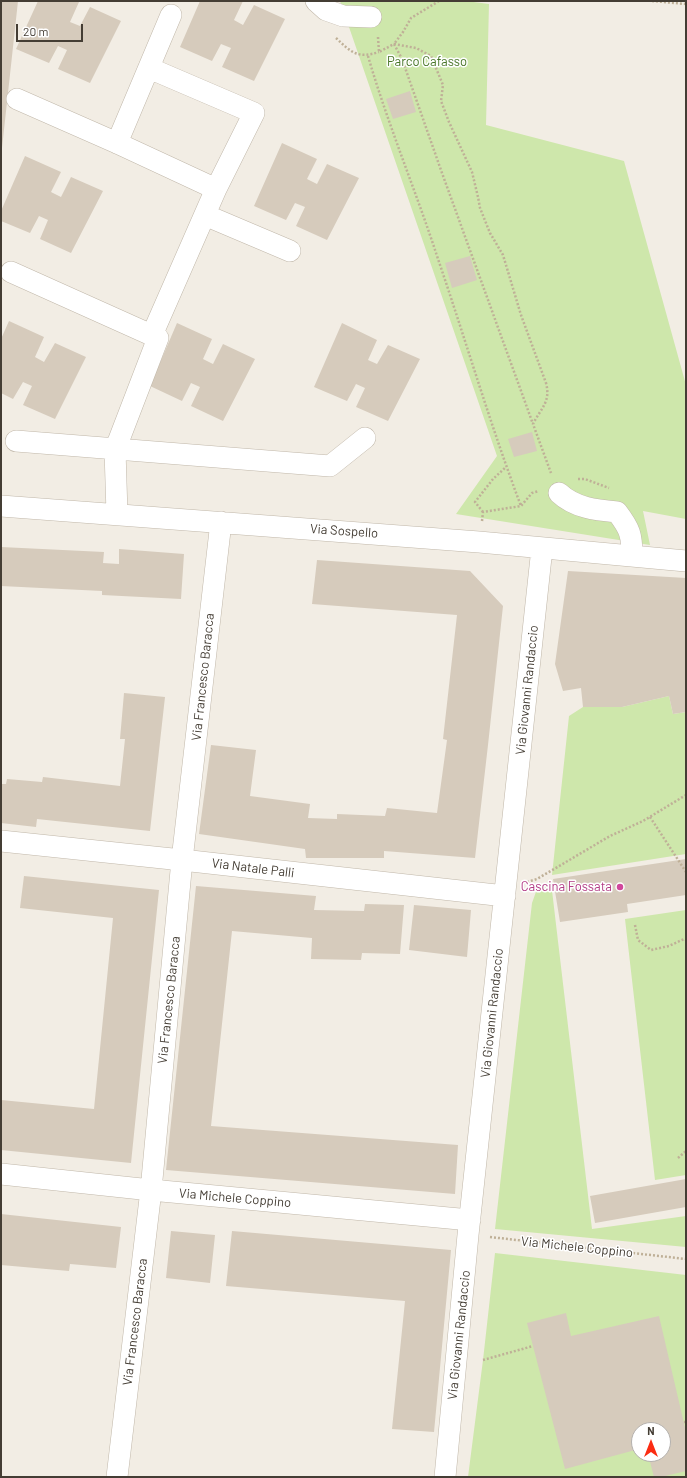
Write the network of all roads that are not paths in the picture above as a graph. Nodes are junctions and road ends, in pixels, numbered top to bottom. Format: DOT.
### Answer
graph roads {
  1 [pos="316,1"];
  2 [pos="171,15"];
  3 [pos="375,26"];
  4 [pos="149,68"];
  5 [pos="17,99"];
  6 [pos="117,143"];
  7 [pos="216,190"];
  8 [pos="205,215"];
  9 [pos="290,251"];
  10 [pos="12,272"];
  11 [pos="152,335"];
  12 [pos="365,438"];
  13 [pos="16,441"];
  14 [pos="115,450"];
  15 [pos="551,491"];
  16 [pos="1,506"];
  17 [pos="118,514"];
  18 [pos="221,522"];
  19 [pos="542,548"];
  20 [pos="632,556"];
  21 [pos="686,561"];
  22 [pos="1,841"];
  23 [pos="182,860"];
  24 [pos="506,893"];
  25 [pos="1,1174"];
  26 [pos="151,1190"];
  27 [pos="469,1227"];
  28 [pos="117,1477"];
  29 [pos="445,1477"];
  1 -- 3 [label="street"];
  2 -- 4 [label="street"];
  4 -- 6 [label="street"];
  4 -- 7 [label="street"];
  5 -- 6 [label="street"];
  6 -- 7 [label="street"];
  7 -- 8 [label="street"];
  8 -- 9 [label="street"];
  8 -- 11 [label="street"];
  10 -- 11 [label="street"];
  11 -- 14 [label="street"];
  12 -- 14 [label="street"];
  13 -- 14 [label="street"];
  14 -- 17 [label="street"];
  15 -- 20 [label="street"];
  16 -- 17 [label="street, Via Sospello"];
  17 -- 18 [label="street, Via Sospello"];
  18 -- 19 [label="street, Via Sospello"];
  18 -- 23 [label="street, Via Francesco Baracca"];
  19 -- 20 [label="street, Via Sospello"];
  19 -- 24 [label="street, Via Giovanni Randaccio"];
  20 -- 21 [label="street, Via Sospello"];
  22 -- 23 [label="street, Via Natale Palli"];
  23 -- 24 [label="street, Via Natale Palli"];
  23 -- 26 [label="street, Via Francesco Baracca"];
  24 -- 27 [label="street, Via Giovanni Randaccio"];
  25 -- 26 [label="street, Via Michele Coppino"];
  26 -- 27 [label="street, Via Michele Coppino"];
  26 -- 28 [label="street, Via Francesco Baracca"];
  27 -- 29 [label="street, Via Giovanni Randaccio"];
}
